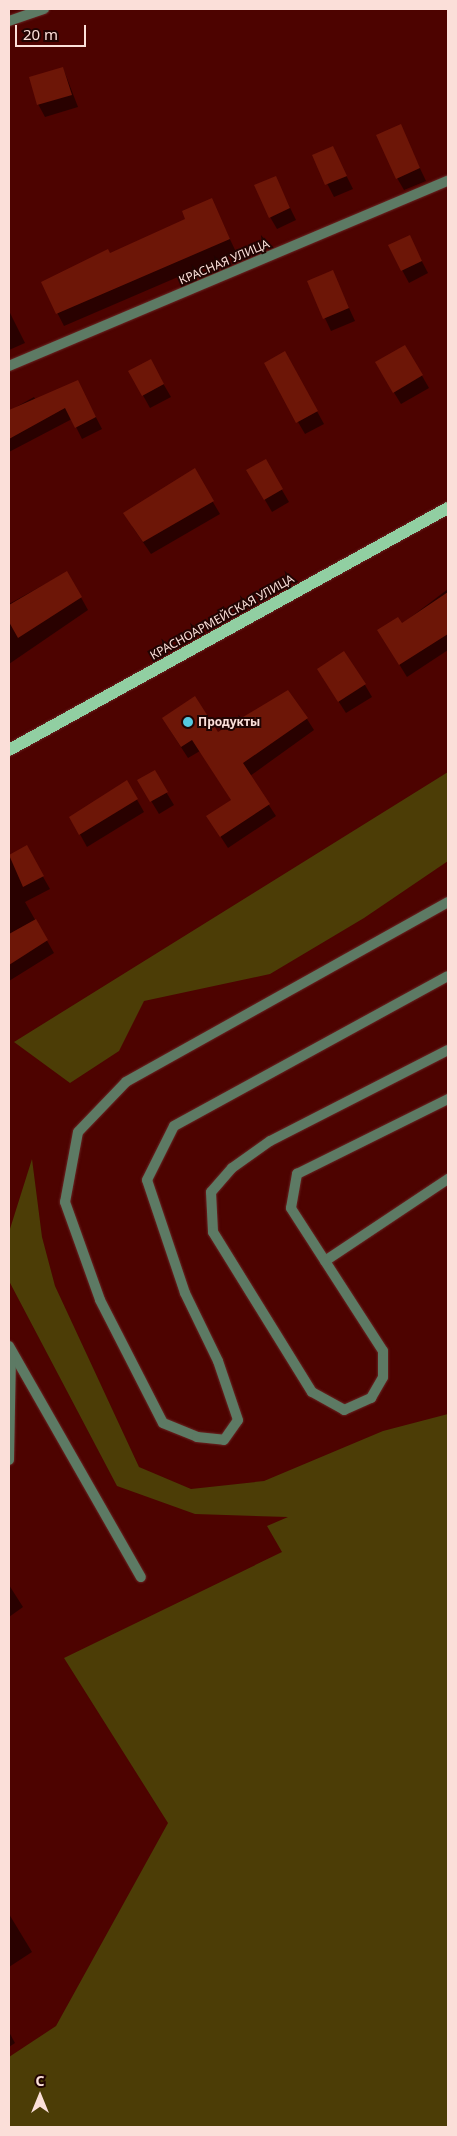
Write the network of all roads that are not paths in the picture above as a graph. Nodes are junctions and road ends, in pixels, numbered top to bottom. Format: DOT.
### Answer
graph roads {
  1 [pos="44,9"];
  2 [pos="9,20"];
  3 [pos="448,181"];
  4 [pos="9,366"];
  5 [pos="448,508"];
  6 [pos="9,750"];
  7 [pos="448,902"];
  8 [pos="448,976"];
  9 [pos="448,1050"];
  10 [pos="448,1099"];
  11 [pos="448,1179"];
  12 [pos="325,1261"];
  13 [pos="10,1348"];
  14 [pos="9,1460"];
  15 [pos="141,1577"];
  1 -- 2 [label="street"];
  3 -- 4 [label="street, КРАСНАЯ УЛИЦА"];
  5 -- 6 [label="main road, КРАСНОАРМЕЙСКАЯ УЛИЦА"];
  7 -- 8 [label="street"];
  9 -- 12 [label="street"];
  10 -- 12 [label="street"];
  11 -- 12 [label="street"];
  13 -- 14 [label="street"];
  13 -- 15 [label="street"];
}
